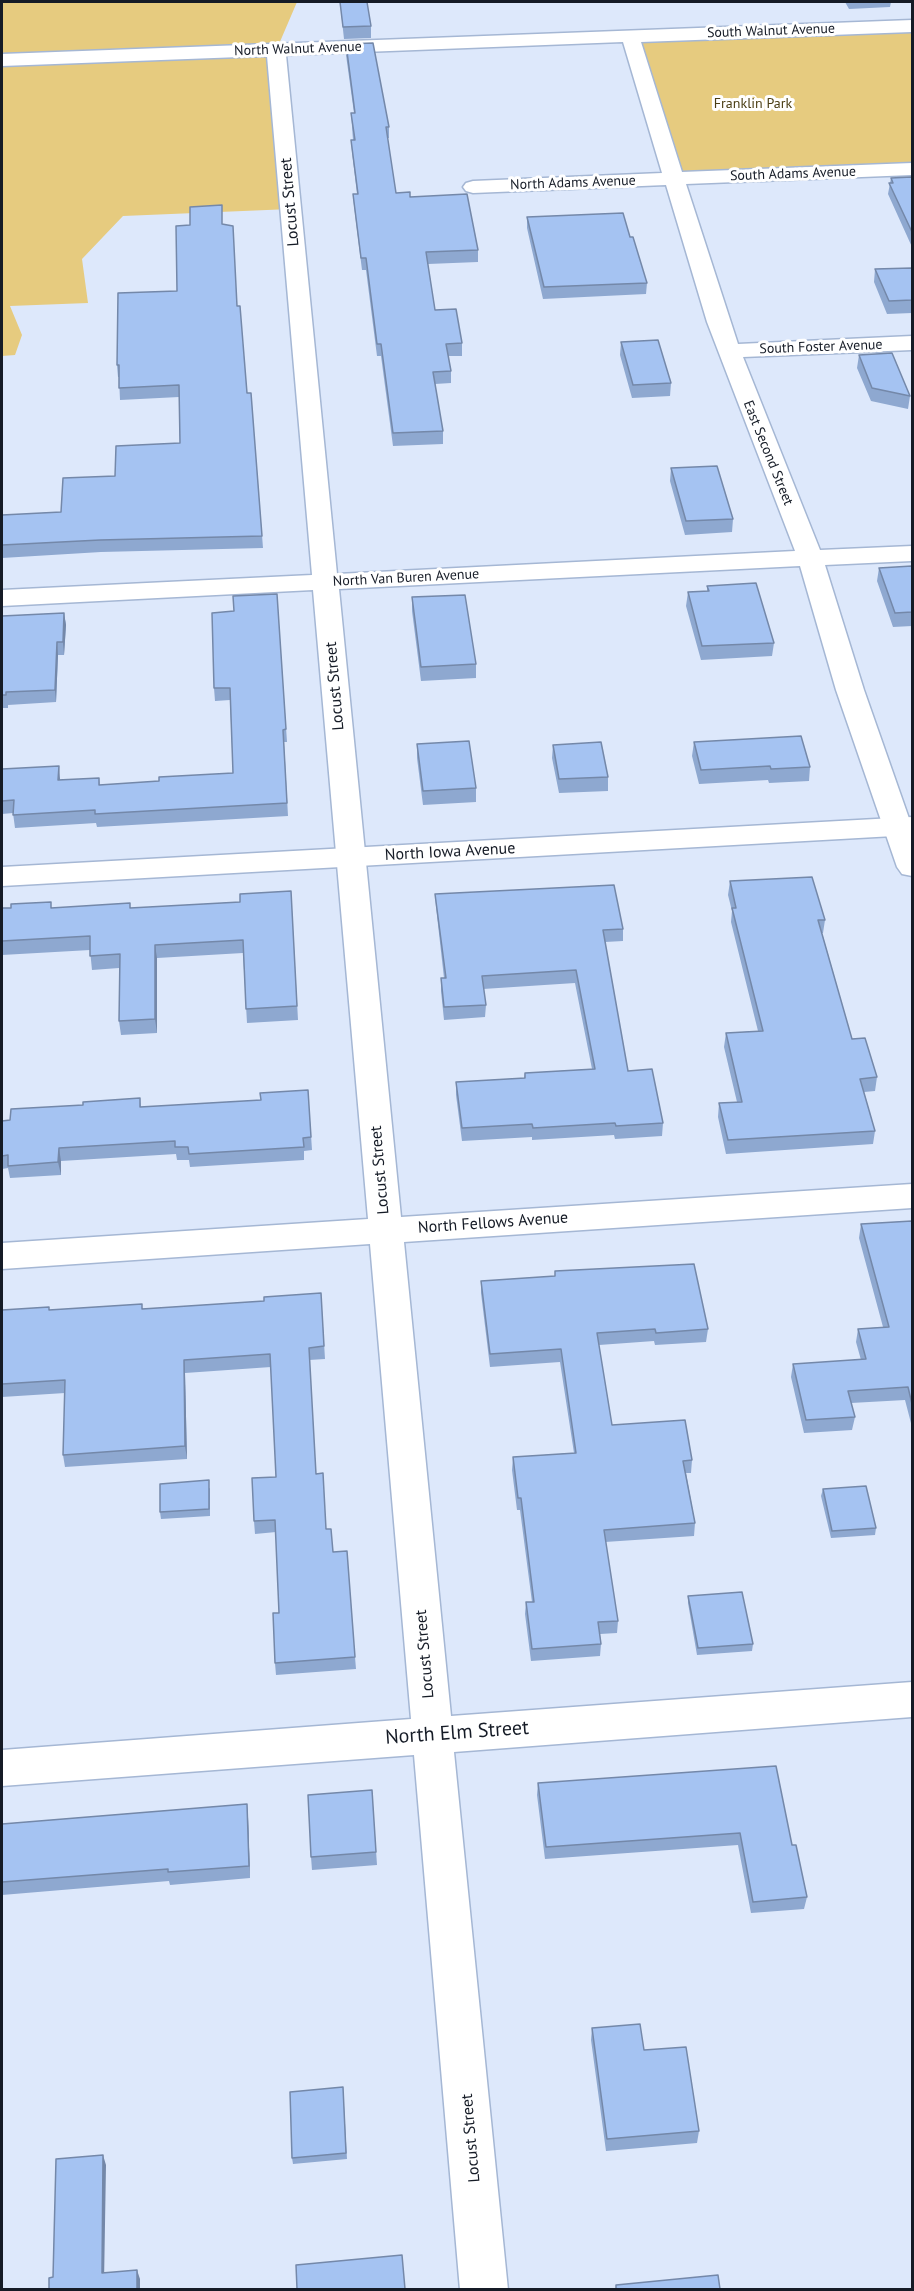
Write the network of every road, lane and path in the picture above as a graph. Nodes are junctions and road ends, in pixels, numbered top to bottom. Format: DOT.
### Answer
graph roads {
  1 [pos="912,26"];
  2 [pos="630,36"];
  3 [pos="276,51"];
  4 [pos="2,60"];
  5 [pos="912,169"];
  6 [pos="674,179"];
  7 [pos="473,187"];
  8 [pos="912,343"];
  9 [pos="729,351"];
  10 [pos="912,554"];
  11 [pos="810,558"];
  12 [pos="325,582"];
  13 [pos="2,598"];
  14 [pos="906,827"];
  15 [pos="352,857"];
  16 [pos="912,867"];
  17 [pos="2,877"];
  18 [pos="912,1196"];
  19 [pos="385,1231"];
  20 [pos="2,1256"];
  21 [pos="912,1699"];
  22 [pos="433,1735"];
  23 [pos="2,1768"];
  24 [pos="484,2289"];
  1 -- 2 [label="street, South Walnut Avenue"];
  2 -- 3 [label="street, North Walnut Avenue"];
  2 -- 6 [label="street, East Second Street"];
  3 -- 4 [label="street, North Walnut Avenue"];
  3 -- 12 [label="street, Locust Street"];
  5 -- 6 [label="street, South Adams Avenue"];
  6 -- 7 [label="street, North Adams Avenue"];
  6 -- 9 [label="street, East Second Street"];
  8 -- 9 [label="street, South Foster Avenue"];
  9 -- 11 [label="street, East Second Street"];
  10 -- 11 [label="street, North Van Buren Avenue"];
  11 -- 12 [label="street, North Van Buren Avenue"];
  11 -- 14 [label="street, East Second Street"];
  12 -- 13 [label="street, North Van Buren Avenue"];
  12 -- 15 [label="street, Locust Street"];
  14 -- 15 [label="street, North Iowa Avenue"];
  14 -- 16 [label="street, East Second Street"];
  15 -- 17 [label="street, North Iowa Avenue"];
  15 -- 19 [label="street, Locust Street"];
  18 -- 19 [label="street, North Fellows Avenue"];
  19 -- 20 [label="street, North Fellows Avenue"];
  19 -- 22 [label="street, Locust Street"];
  21 -- 22 [label="street, North Elm Street"];
  22 -- 23 [label="street, North Elm Street"];
  22 -- 24 [label="street, Locust Street"];
}
